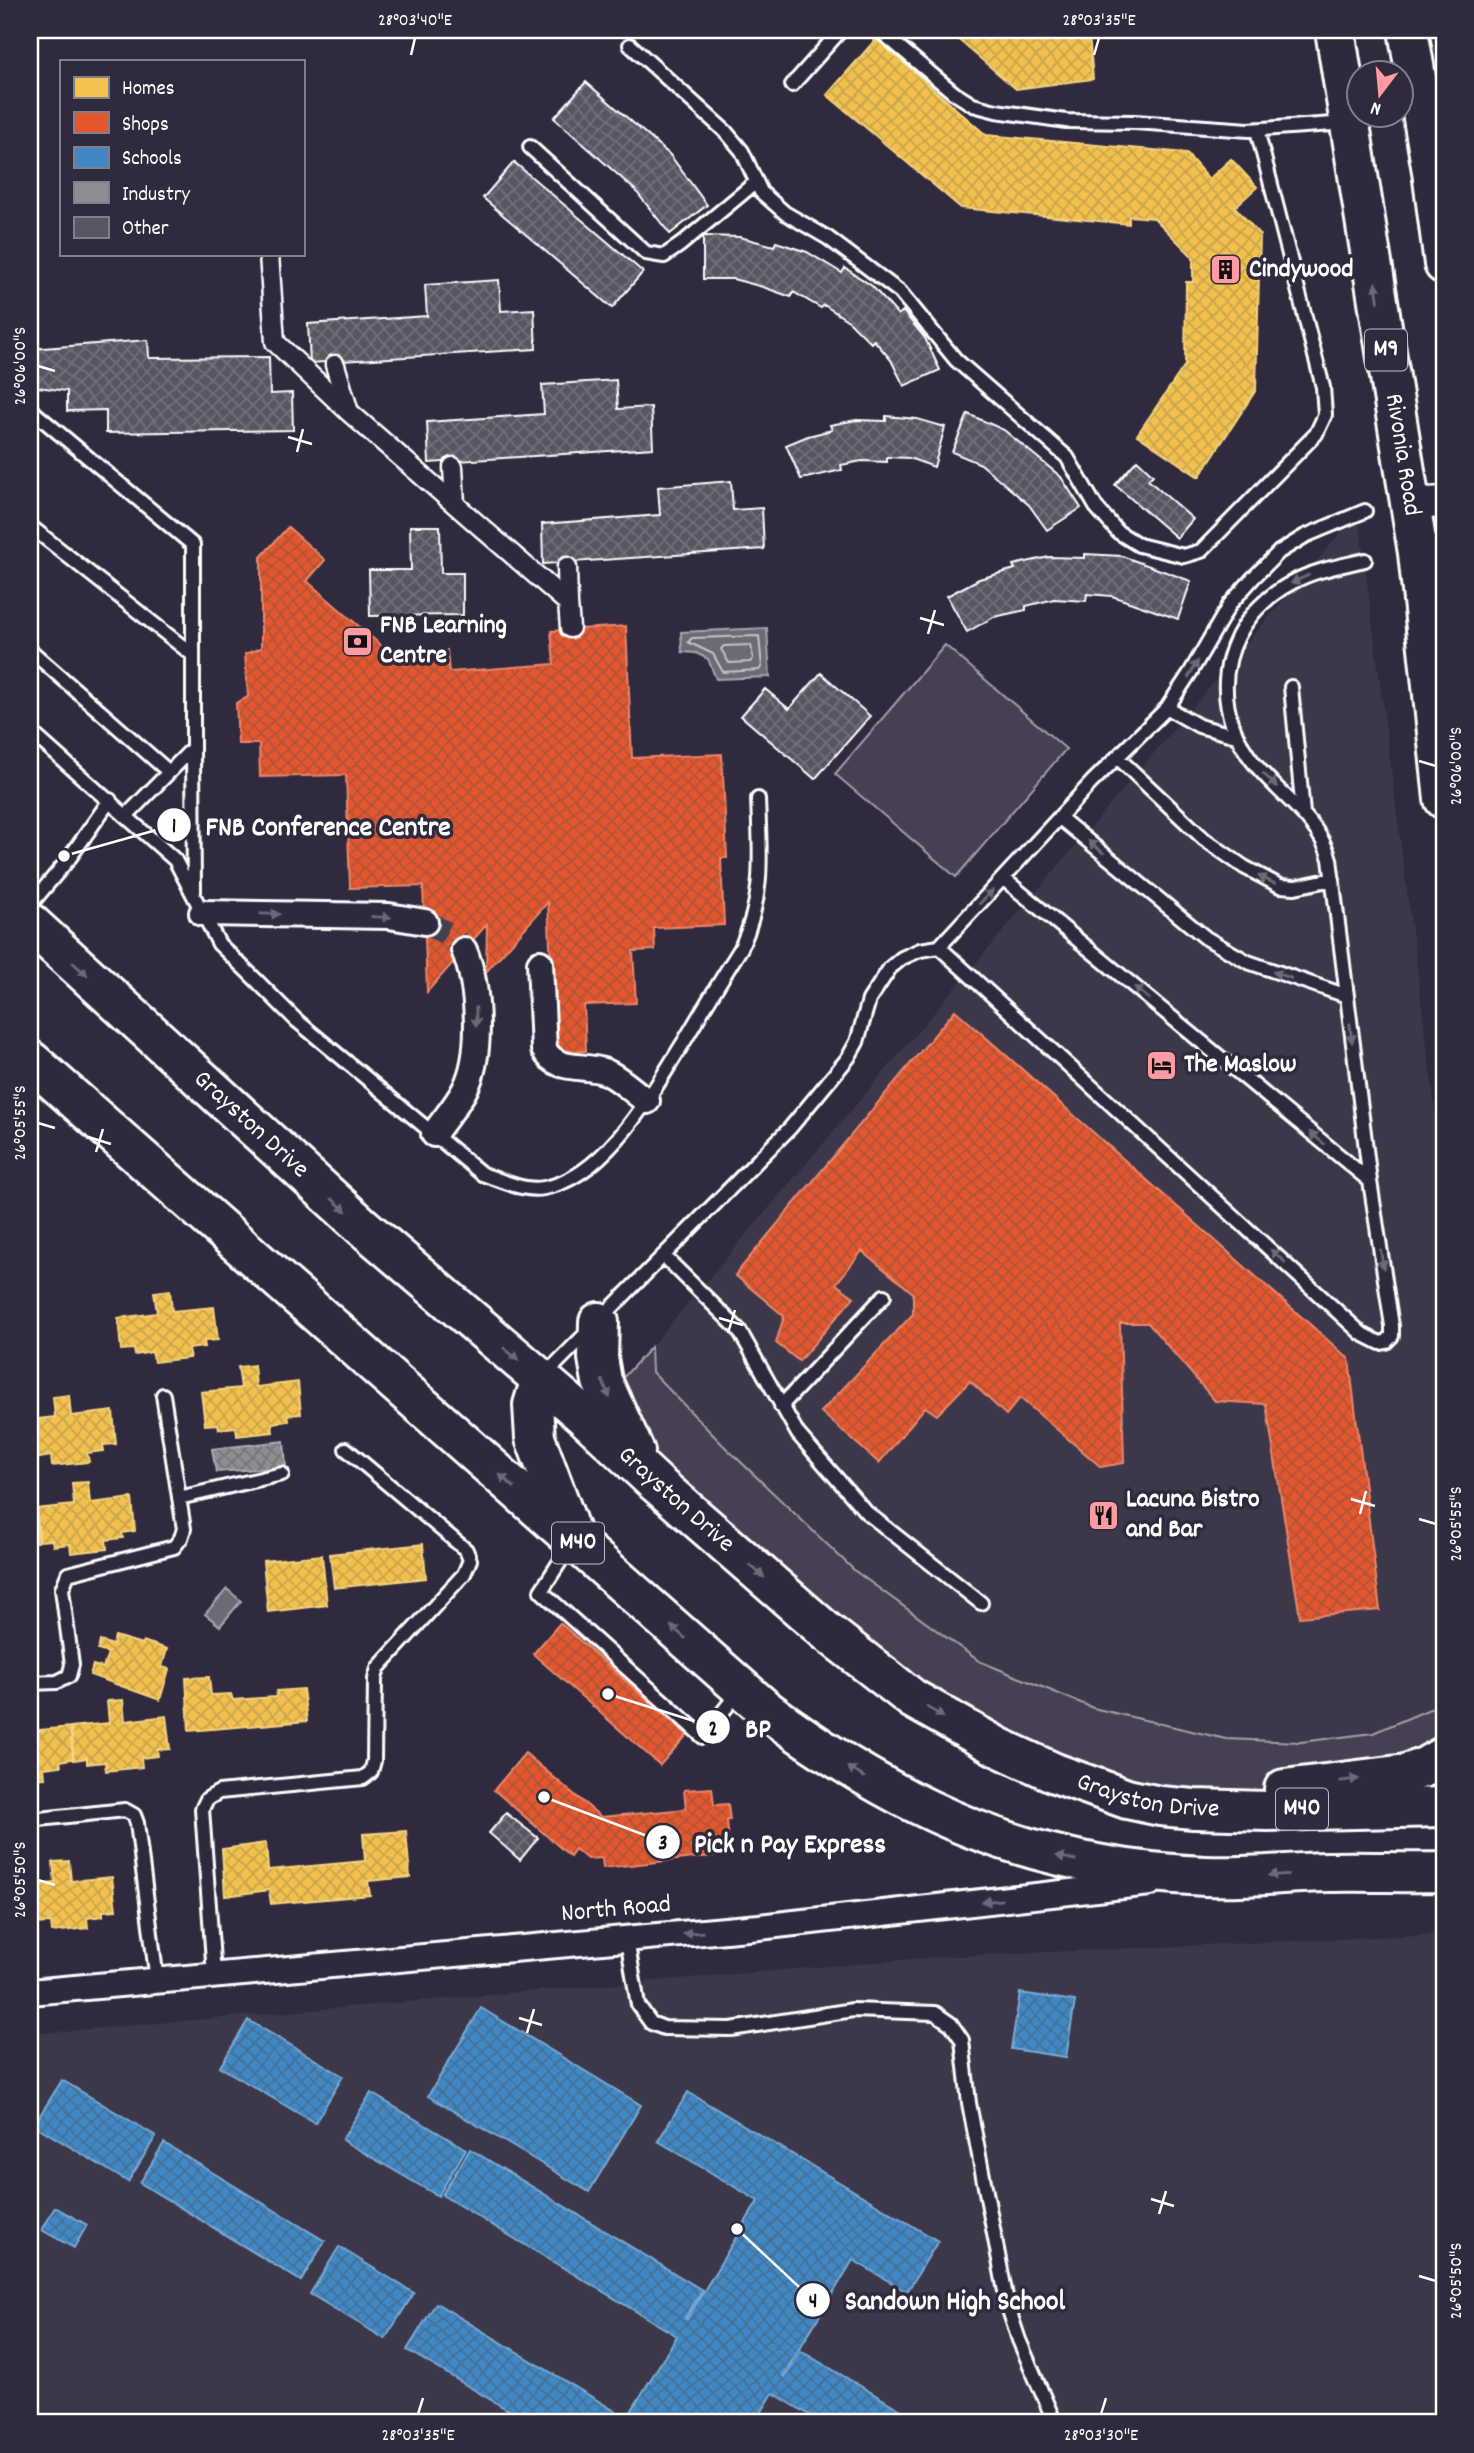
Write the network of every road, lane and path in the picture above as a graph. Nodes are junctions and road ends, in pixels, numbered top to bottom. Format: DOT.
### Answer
graph roads {
  1 [pos="841,30"];
  2 [pos="879,30"];
  3 [pos="1335,30"];
  4 [pos="1408,30"];
  5 [pos="630,45"];
  6 [pos="1344,82"];
  7 [pos="792,85"];
  8 [pos="1344,123"];
  9 [pos="1258,130"];
  10 [pos="1353,130"];
  11 [pos="530,147"];
  12 [pos="1438,170"];
  13 [pos="756,182"];
  14 [pos="269,256"];
  15 [pos="1444,264"];
  16 [pos="335,365"];
  17 [pos="30,409"];
  18 [pos="349,412"];
  19 [pos="453,467"];
  20 [pos="1427,503"];
  21 [pos="455,504"];
  22 [pos="1365,510"];
  23 [pos="30,526"];
  24 [pos="1431,552"];
  25 [pos="1365,560"];
  26 [pos="566,567"];
  27 [pos="568,603"];
  28 [pos="570,628"];
  29 [pos="30,650"];
  30 [pos="193,655"];
  31 [pos="1291,687"];
  32 [pos="1167,708"];
  33 [pos="30,731"];
  34 [pos="1236,736"];
  35 [pos="193,748"];
  36 [pos="1118,758"];
  37 [pos="169,772"];
  38 [pos="758,799"];
  39 [pos="1444,799"];
  40 [pos="110,800"];
  41 [pos="1303,813"];
  42 [pos="127,815"];
  43 [pos="1060,818"];
  44 [pos="1004,879"];
  45 [pos="1333,879"];
  46 [pos="198,903"];
  47 [pos="30,905"];
  48 [pos="425,922"];
  49 [pos="30,923"];
  50 [pos="939,947"];
  51 [pos="464,950"];
  52 [pos="540,962"];
  53 [pos="1347,996"];
  54 [pos="30,1060"];
  55 [pos="647,1101"];
  56 [pos="434,1134"];
  57 [pos="1370,1181"];
  58 [pos="664,1256"];
  59 [pos="884,1296"];
  60 [pos="599,1322"];
  61 [pos="541,1379"];
  62 [pos="163,1395"];
  63 [pos="781,1406"];
  64 [pos="346,1449"];
  65 [pos="282,1474"];
  66 [pos="656,1483"];
  67 [pos="179,1497"];
  68 [pos="574,1540"];
  69 [pos="981,1603"];
  70 [pos="30,1683"];
  71 [pos="742,1688"];
  72 [pos="1444,1756"];
  73 [pos="1160,1805"];
  74 [pos="1444,1807"];
  75 [pos="30,1820"];
  76 [pos="1326,1872"];
  77 [pos="1444,1872"];
  78 [pos="1206,1877"];
  79 [pos="1444,1896"];
  80 [pos="627,1939"];
  81 [pos="214,1975"];
  82 [pos="157,1981"];
  83 [pos="30,1992"];
  84 [pos="1055,2423"];
  1 -- 7 [label="lane"];
  2 -- 9 [label="lane"];
  3 -- 6 [label="main road, Rivonia Road / M9"];
  4 -- 12 [label="main road"];
  5 -- 13 [label="lane"];
  8 -- 9 [label="lane"];
  9 -- 13 [label="lane"];
  20 -- 10 [label="main road, Rivonia Road / M9, one-way"];
  11 -- 13 [label="lane"];
  12 -- 15 [label="main road"];
  14 -- 18 [label="street"];
  16 -- 18 [label="street"];
  17 -- 30 [label="lane"];
  18 -- 21 [label="street"];
  19 -- 21 [label="street"];
  20 -- 24 [label="main road, Rivonia Road / M9"];
  21 -- 27 [label="street"];
  32 -- 22 [label="lane, one-way"];
  23 -- 30 [label="lane"];
  24 -- 39 [label="main road, Rivonia Road / M9"];
  25 -- 34 [label="lane, one-way"];
  26 -- 27 [label="street"];
  27 -- 28 [label="street"];
  29 -- 37 [label="lane"];
  30 -- 35 [label="lane"];
  31 -- 41 [label="lane"];
  32 -- 34 [label="lane"];
  32 -- 36 [label="lane"];
  33 -- 40 [label="lane"];
  34 -- 41 [label="lane, one-way"];
  35 -- 37 [label="lane"];
  35 -- 46 [label="lane"];
  36 -- 43 [label="lane"];
  45 -- 36 [label="lane, one-way"];
  37 -- 42 [label="lane"];
  38 -- 55 [label="lane"];
  40 -- 42 [label="lane"];
  40 -- 47 [label="lane"];
  41 -- 45 [label="lane"];
  42 -- 46 [label="lane"];
  43 -- 44 [label="lane"];
  53 -- 43 [label="lane, one-way"];
  50 -- 44 [label="lane, one-way"];
  57 -- 44 [label="lane, one-way"];
  45 -- 53 [label="lane"];
  46 -- 48 [label="street, one-way"];
  46 -- 56 [label="lane"];
  49 -- 61 [label="main road, Grayston Drive / M40, one-way"];
  57 -- 50 [label="lane, one-way"];
  50 -- 58 [label="lane"];
  51 -- 56 [label="street, one-way"];
  52 -- 55 [label="street"];
  53 -- 57 [label="lane, one-way"];
  68 -- 54 [label="main road, M40, one-way"];
  55 -- 56 [label="lane"];
  58 -- 60 [label="lane"];
  58 -- 63 [label="lane"];
  59 -- 63 [label="lane"];
  60 -- 61 [label="lane"];
  60 -- 66 [label="main road, one-way"];
  61 -- 66 [label="main road, Grayston Drive / M40"];
  61 -- 68 [label="main road"];
  62 -- 67 [label="lane"];
  63 -- 69 [label="lane"];
  64 -- 81 [label="lane"];
  65 -- 67 [label="lane"];
  66 -- 73 [label="main road, Grayston Drive / M40, one-way"];
  67 -- 70 [label="lane"];
  71 -- 68 [label="main road, M40, one-way"];
  68 -- 71 [label="lane"];
  78 -- 71 [label="main road, M40, one-way"];
  73 -- 72 [label="main road, one-way"];
  73 -- 74 [label="main road, Grayston Drive / M40"];
  75 -- 82 [label="lane"];
  76 -- 77 [label="main road, M40"];
  76 -- 78 [label="main road, M40, one-way"];
  76 -- 79 [label="main road"];
  78 -- 80 [label="street, North Road, one-way"];
  80 -- 81 [label="street, North Road"];
  80 -- 84 [label="lane"];
  81 -- 82 [label="street, North Road"];
  82 -- 83 [label="street, North Road"];
}
